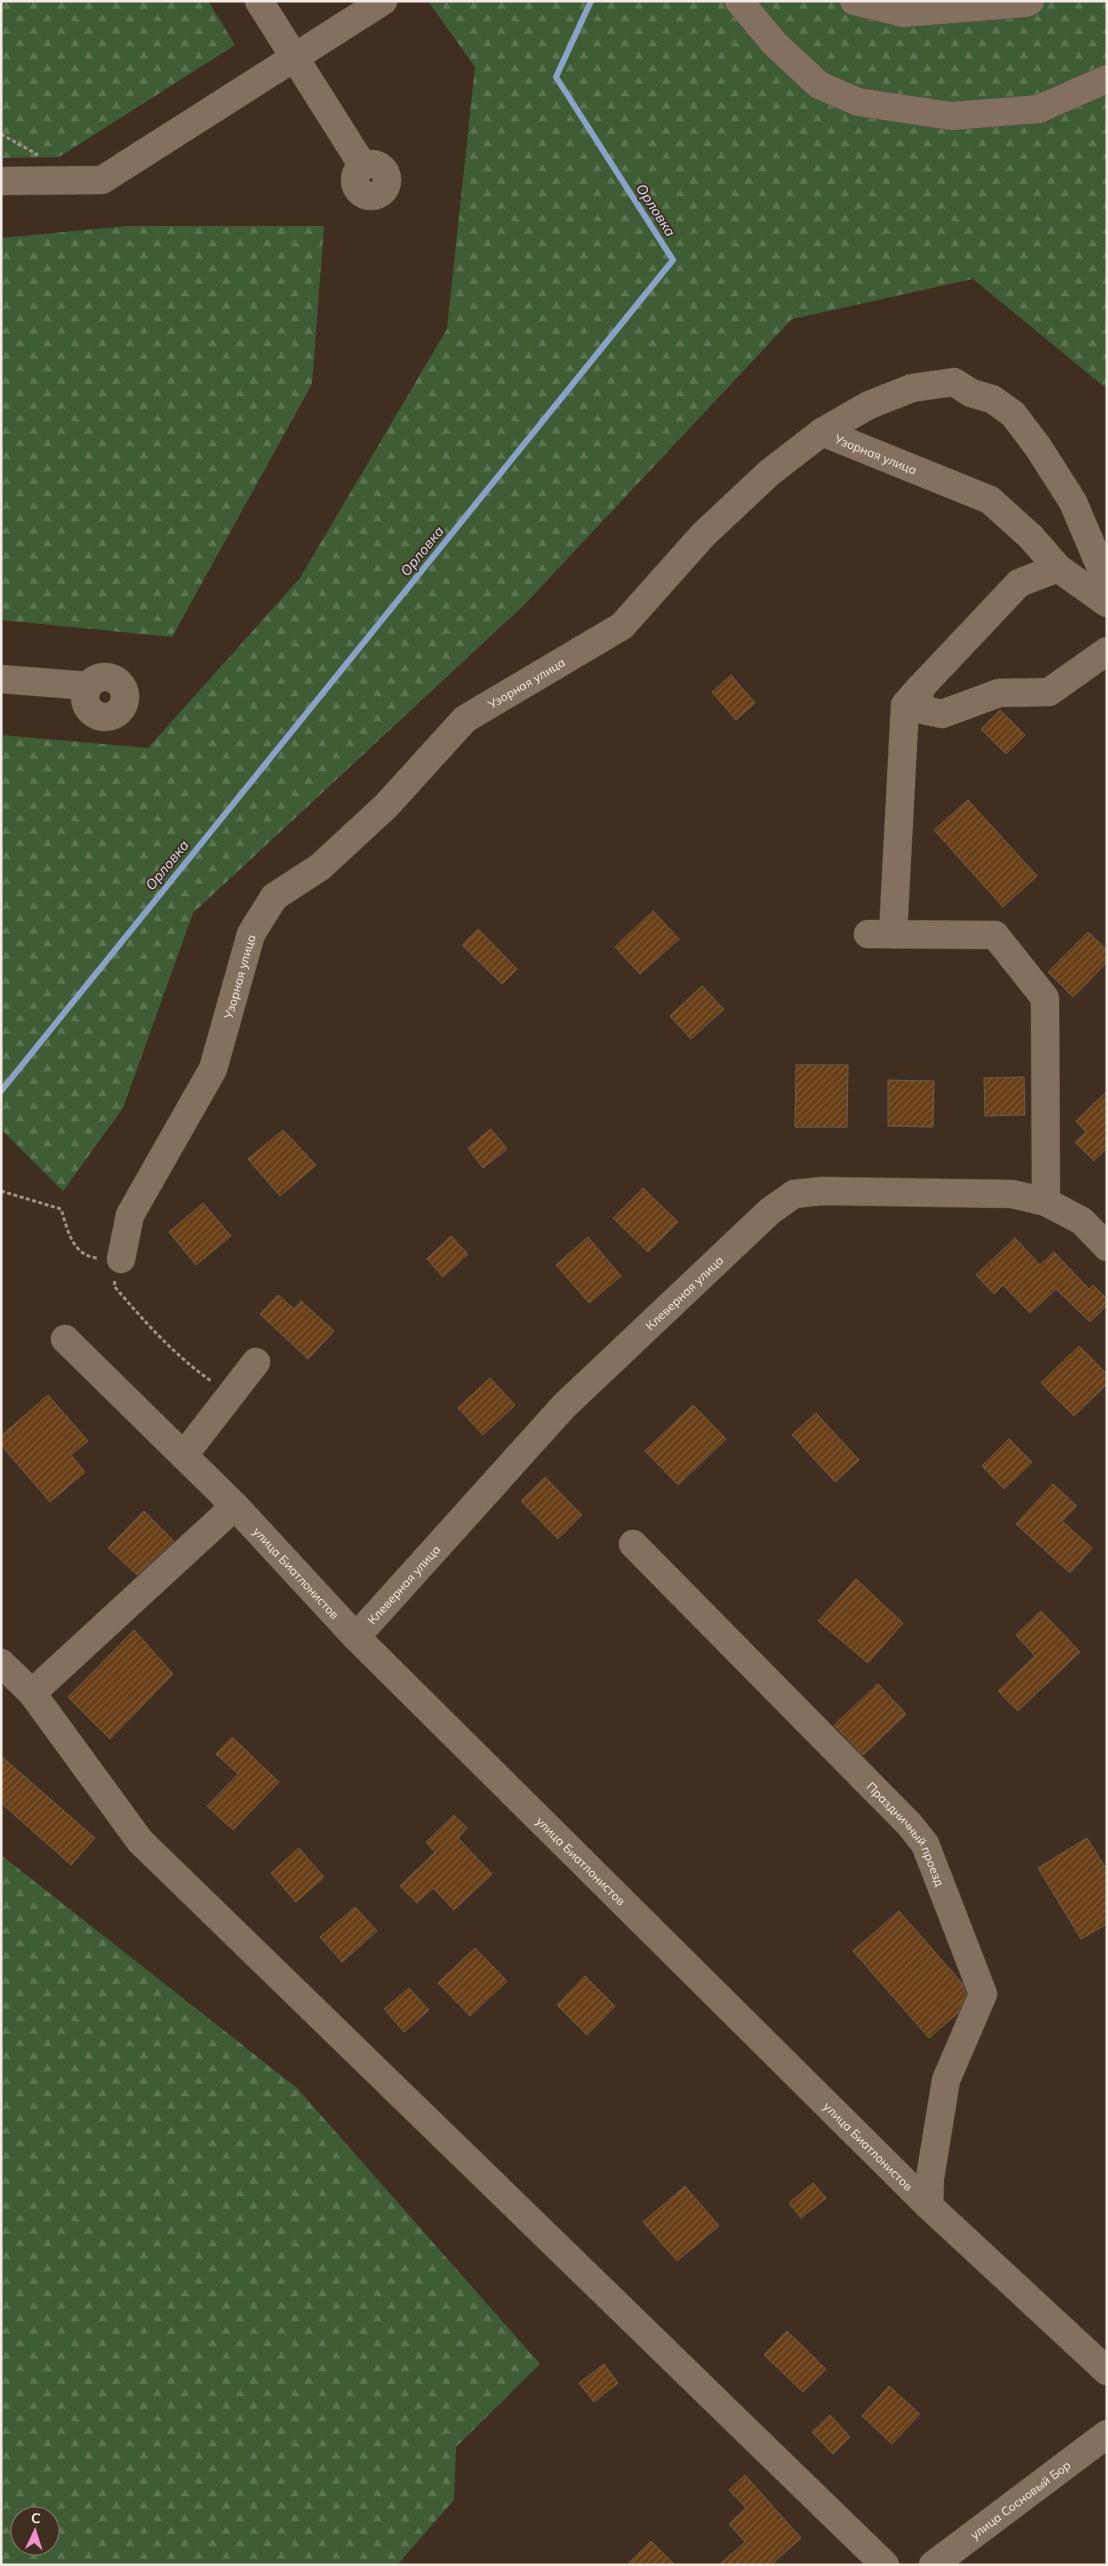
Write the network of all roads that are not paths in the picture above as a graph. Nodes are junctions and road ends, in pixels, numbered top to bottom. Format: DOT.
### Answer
graph roads {
  1 [pos="259,1"];
  2 [pos="383,1"];
  3 [pos="739,1"];
  4 [pos="854,1"];
  5 [pos="1030,1"];
  6 [pos="295,57"];
  7 [pos="1107,79"];
  8 [pos="362,166"];
  9 [pos="1,181"];
  10 [pos="822,432"];
  11 [pos="1058,568"];
  12 [pos="1107,582"];
  13 [pos="1107,603"];
  14 [pos="1107,652"];
  15 [pos="1,679"];
  16 [pos="88,686"];
  17 [pos="920,688"];
  18 [pos="1046,1202"];
  19 [pos="1107,1247"];
  20 [pos="121,1259"];
  21 [pos="65,1340"];
  22 [pos="256,1362"];
  23 [pos="184,1455"];
  24 [pos="235,1506"];
  25 [pos="633,1544"];
  26 [pos="356,1637"];
  27 [pos="1,1663"];
  28 [pos="32,1693"];
  29 [pos="928,2206"];
  30 [pos="1107,2370"];
  31 [pos="1107,2434"];
  32 [pos="885,2565"];
  33 [pos="933,2565"];
  1 -- 6 [label="street"];
  2 -- 6 [label="street"];
  3 -- 7 [label="street"];
  4 -- 5 [label="street"];
  6 -- 8 [label="street"];
  6 -- 9 [label="street"];
  10 -- 11 [label="street, Узорная улица"];
  10 -- 12 [label="street"];
  10 -- 20 [label="street, Узорная улица"];
  11 -- 13 [label="street, Узорная улица"];
  11 -- 17 [label="street"];
  14 -- 17 [label="street"];
  15 -- 16 [label="street"];
  17 -- 18 [label="street"];
  18 -- 19 [label="street, Клеверная улица"];
  18 -- 26 [label="street, Клеверная улица"];
  21 -- 23 [label="street, улица Биатлонистов"];
  22 -- 23 [label="street"];
  23 -- 24 [label="street, улица Биатлонистов"];
  24 -- 26 [label="street, улица Биатлонистов"];
  24 -- 28 [label="street"];
  25 -- 29 [label="street, Праздничный проезд"];
  26 -- 29 [label="street, улица Биатлонистов"];
  27 -- 28 [label="street"];
  28 -- 32 [label="street"];
  29 -- 30 [label="street, улица Биатлонистов"];
  31 -- 33 [label="street, улица Сосновый Бор"];
}
